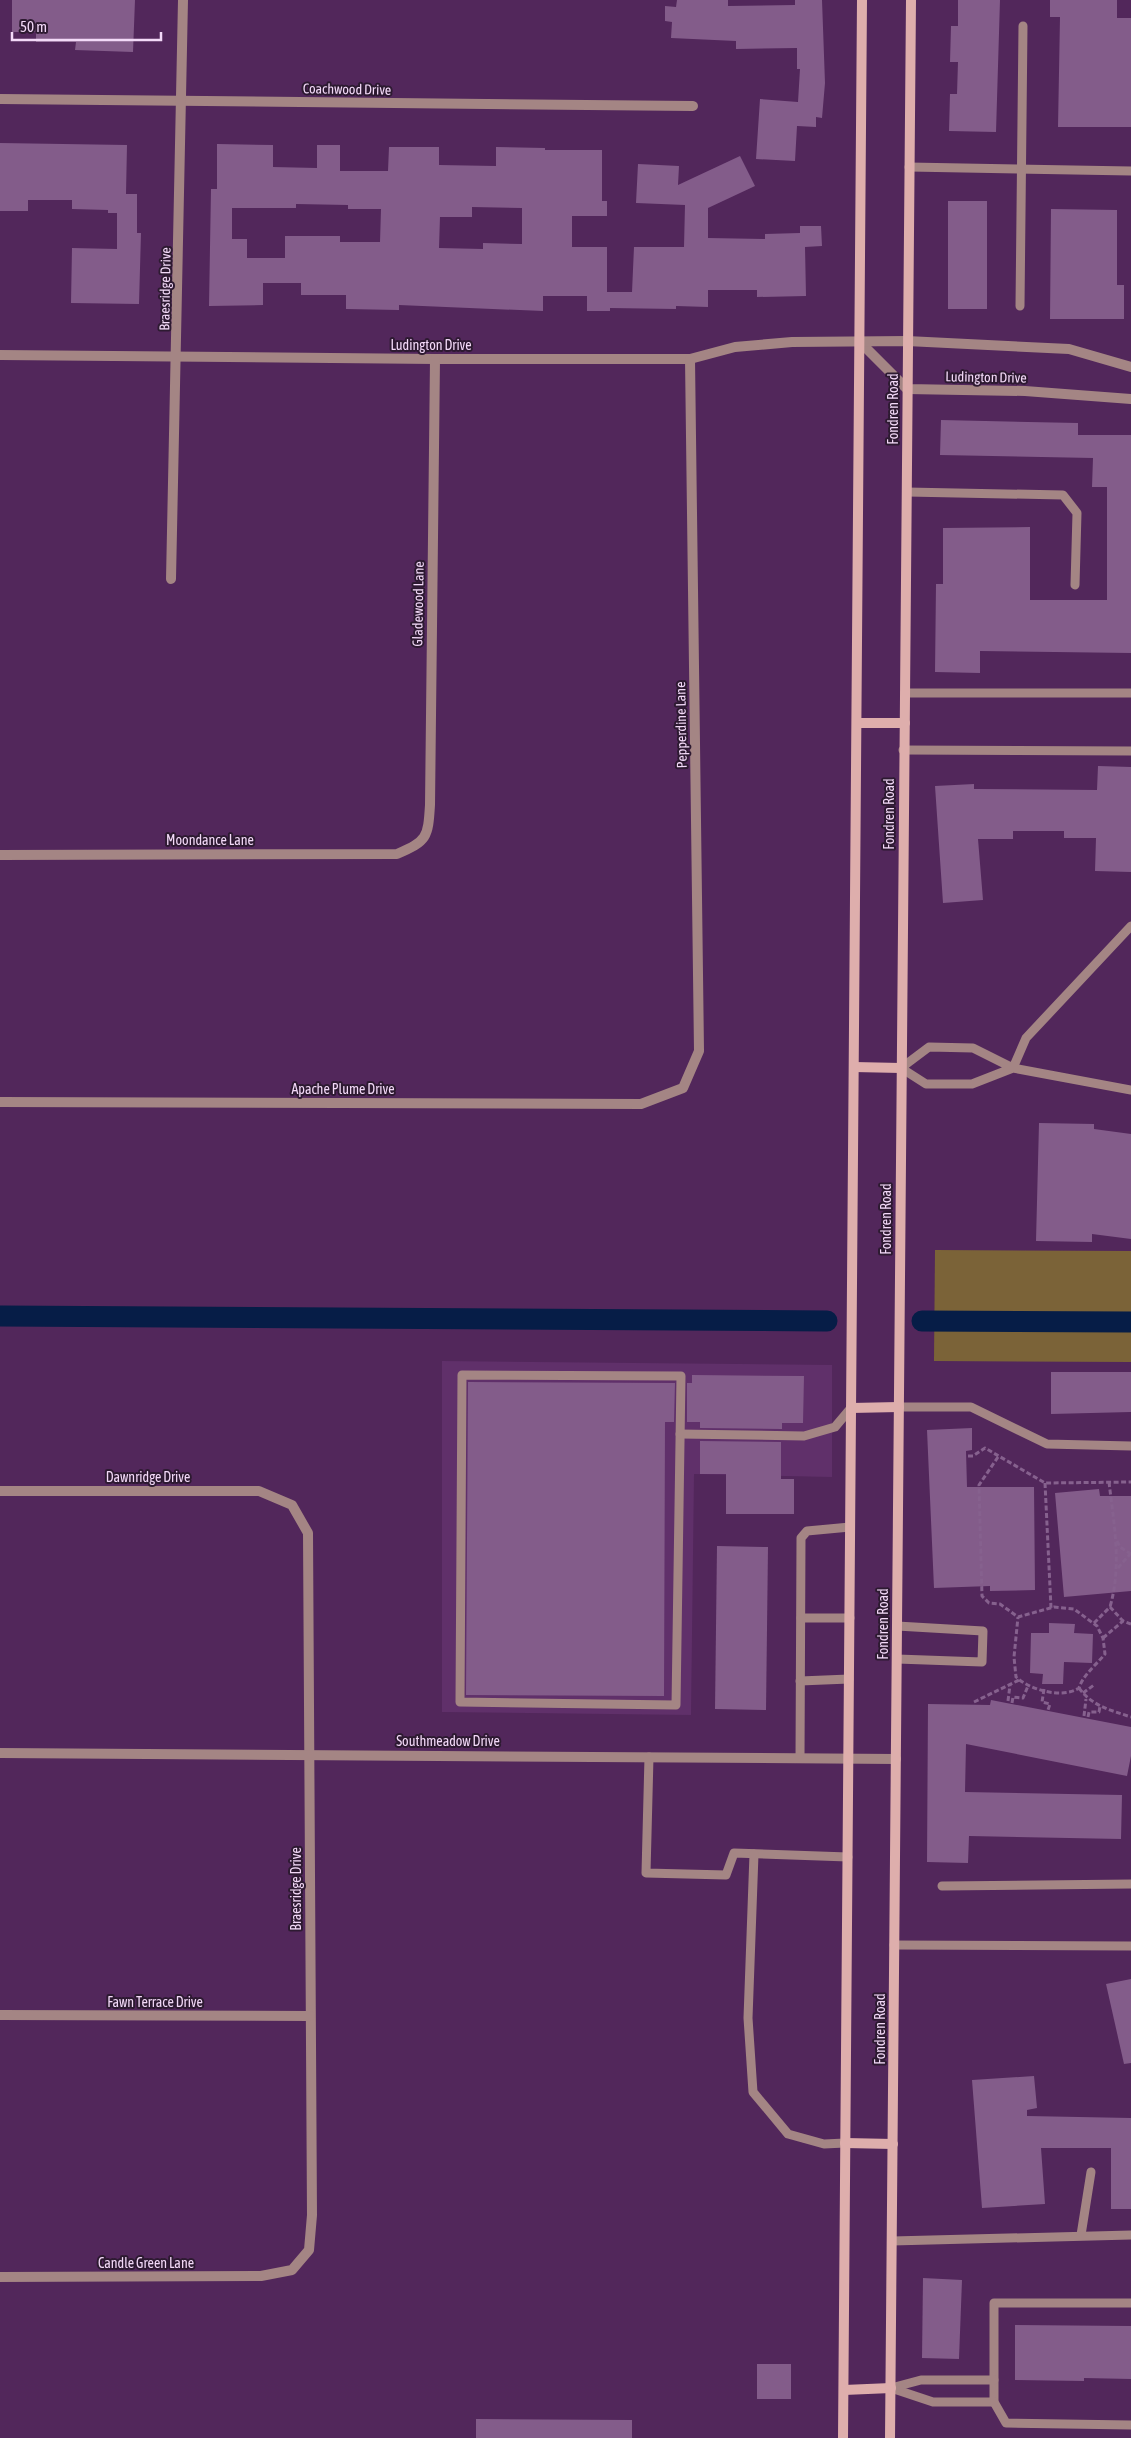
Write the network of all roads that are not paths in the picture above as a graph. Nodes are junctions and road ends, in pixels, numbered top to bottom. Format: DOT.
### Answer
graph roads {
  1 [pos="183,0"];
  2 [pos="862,0"];
  3 [pos="911,0"];
  4 [pos="1023,26"];
  5 [pos="0,100"];
  6 [pos="182,101"];
  7 [pos="693,106"];
  8 [pos="909,167"];
  9 [pos="1022,169"];
  10 [pos="1131,171"];
  11 [pos="1020,306"];
  12 [pos="907,341"];
  13 [pos="860,342"];
  14 [pos="0,355"];
  15 [pos="177,356"];
  16 [pos="690,359"];
  17 [pos="435,360"];
  18 [pos="1131,367"];
  19 [pos="907,389"];
  20 [pos="1131,399"];
  21 [pos="907,492"];
  22 [pos="171,579"];
  23 [pos="1075,585"];
  24 [pos="905,693"];
  25 [pos="1131,694"];
  26 [pos="857,723"];
  27 [pos="905,723"];
  28 [pos="903,750"];
  29 [pos="1131,751"];
  30 [pos="418,845"];
  31 [pos="0,855"];
  32 [pos="1131,926"];
  33 [pos="854,1067"];
  34 [pos="901,1068"];
  35 [pos="1013,1068"];
  36 [pos="682,1088"];
  37 [pos="1131,1090"];
  38 [pos="0,1102"];
  39 [pos="899,1407"];
  40 [pos="851,1408"];
  41 [pos="680,1434"];
  42 [pos="1131,1446"];
  43 [pos="0,1491"];
  44 [pos="292,1505"];
  45 [pos="850,1527"];
  46 [pos="801,1618"];
  47 [pos="850,1618"];
  48 [pos="897,1626"];
  49 [pos="897,1659"];
  50 [pos="849,1679"];
  51 [pos="800,1681"];
  52 [pos="0,1753"];
  53 [pos="310,1754"];
  54 [pos="649,1757"];
  55 [pos="800,1758"];
  56 [pos="849,1758"];
  57 [pos="896,1759"];
  58 [pos="754,1854"];
  59 [pos="848,1857"];
  60 [pos="1131,1884"];
  61 [pos="942,1886"];
  62 [pos="894,1945"];
  63 [pos="1131,1946"];
  64 [pos="0,2015"];
  65 [pos="310,2016"];
  66 [pos="845,2143"];
  67 [pos="893,2144"];
  68 [pos="1091,2172"];
  69 [pos="1081,2234"];
  70 [pos="1131,2235"];
  71 [pos="892,2241"];
  72 [pos="292,2270"];
  73 [pos="0,2277"];
  74 [pos="1131,2304"];
  75 [pos="994,2380"];
  76 [pos="890,2388"];
  77 [pos="844,2390"];
  78 [pos="994,2402"];
  79 [pos="1131,2425"];
  80 [pos="843,2438"];
  81 [pos="890,2438"];
  1 -- 6 [label="street, Braesridge Drive"];
  2 -- 13 [label="main road"];
  3 -- 8 [label="main road, Fondren Road"];
  4 -- 9 [label="lane"];
  5 -- 6 [label="street, Coachwood Drive"];
  6 -- 7 [label="street, Coachwood Drive"];
  6 -- 15 [label="street, Braesridge Drive"];
  8 -- 9 [label="lane"];
  8 -- 12 [label="main road, Fondren Road"];
  9 -- 10 [label="lane"];
  9 -- 11 [label="lane"];
  12 -- 13 [label="street, Ludington Drive"];
  12 -- 18 [label="street, Ludington Drive"];
  12 -- 19 [label="main road, Fondren Road"];
  13 -- 16 [label="street, Ludington Drive"];
  13 -- 19 [label="street"];
  13 -- 26 [label="main road"];
  14 -- 15 [label="street, Ludington Drive"];
  15 -- 17 [label="street, Ludington Drive"];
  15 -- 22 [label="street, Braesridge Drive"];
  16 -- 17 [label="street, Ludington Drive"];
  16 -- 36 [label="street, Pepperdine Lane"];
  17 -- 30 [label="street, Gladewood Lane"];
  19 -- 20 [label="street, Ludington Drive"];
  19 -- 21 [label="main road, Fondren Road"];
  21 -- 23 [label="lane"];
  21 -- 24 [label="main road, Fondren Road"];
  24 -- 25 [label="lane"];
  24 -- 27 [label="main road, Fondren Road"];
  26 -- 27 [label="main road"];
  26 -- 33 [label="main road"];
  27 -- 28 [label="main road, Fondren Road"];
  28 -- 29 [label="lane"];
  28 -- 34 [label="main road, Fondren Road"];
  30 -- 31 [label="street, Moondance Lane"];
  32 -- 35 [label="lane"];
  33 -- 34 [label="main road"];
  33 -- 40 [label="main road"];
  34 -- 35 [label="lane"];
  34 -- 35 [label="lane"];
  34 -- 39 [label="main road, Fondren Road"];
  35 -- 37 [label="lane"];
  36 -- 38 [label="street, Apache Plume Drive"];
  39 -- 40 [label="main road"];
  39 -- 42 [label="lane"];
  39 -- 48 [label="main road, Fondren Road"];
  40 -- 41 [label="lane"];
  40 -- 45 [label="main road"];
  41 -- 41 [label="lane"];
  43 -- 44 [label="street, Dawnridge Drive"];
  44 -- 53 [label="street, Braesridge Drive"];
  45 -- 46 [label="lane"];
  45 -- 47 [label="main road"];
  46 -- 47 [label="lane"];
  46 -- 51 [label="lane"];
  47 -- 50 [label="main road"];
  48 -- 49 [label="main road, Fondren Road"];
  48 -- 49 [label="lane"];
  49 -- 57 [label="main road, Fondren Road"];
  50 -- 51 [label="lane"];
  50 -- 56 [label="main road"];
  51 -- 55 [label="lane"];
  52 -- 53 [label="street, Southmeadow Drive"];
  53 -- 54 [label="street, Southmeadow Drive"];
  53 -- 65 [label="street, Braesridge Drive"];
  54 -- 55 [label="street, Southmeadow Drive"];
  54 -- 58 [label="lane"];
  55 -- 56 [label="street, Southmeadow Drive"];
  56 -- 57 [label="street, Southmeadow Drive"];
  56 -- 59 [label="main road"];
  57 -- 62 [label="main road, Fondren Road"];
  58 -- 59 [label="lane"];
  58 -- 66 [label="lane"];
  59 -- 66 [label="main road"];
  60 -- 61 [label="lane"];
  62 -- 63 [label="lane"];
  62 -- 67 [label="main road, Fondren Road"];
  64 -- 65 [label="street, Fawn Terrace Drive"];
  65 -- 72 [label="street, Braesridge Drive"];
  66 -- 67 [label="main road"];
  66 -- 77 [label="main road"];
  67 -- 71 [label="main road, Fondren Road"];
  68 -- 69 [label="lane"];
  69 -- 70 [label="lane"];
  69 -- 71 [label="lane"];
  71 -- 76 [label="main road, Fondren Road"];
  72 -- 73 [label="street, Candle Green Lane"];
  74 -- 75 [label="lane"];
  75 -- 76 [label="lane"];
  75 -- 78 [label="lane"];
  76 -- 77 [label="main road"];
  76 -- 78 [label="lane"];
  76 -- 81 [label="main road, Fondren Road"];
  77 -- 80 [label="main road"];
  78 -- 79 [label="lane"];
}
